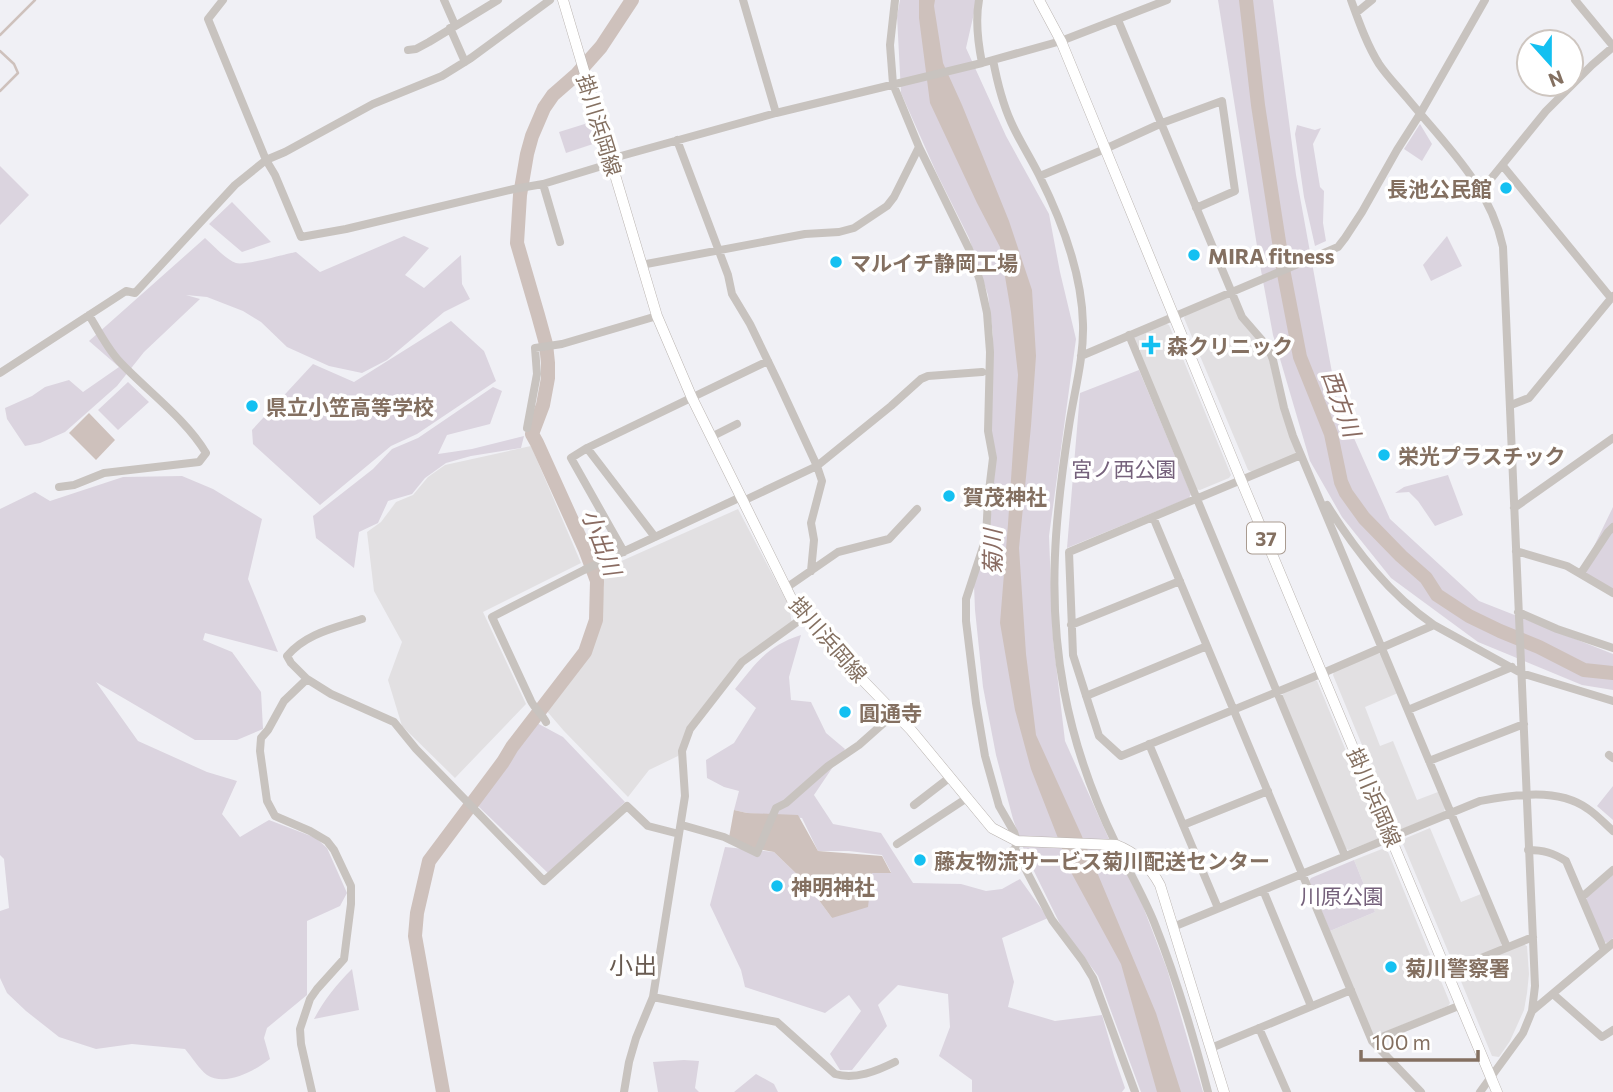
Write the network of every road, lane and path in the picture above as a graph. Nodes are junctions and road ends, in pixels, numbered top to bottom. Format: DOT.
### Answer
graph roads {
  1 [pos="223,0"];
  2 [pos="444,0"];
  3 [pos="498,0"];
  4 [pos="550,0"];
  5 [pos="563,0"];
  6 [pos="743,0"];
  7 [pos="895,0"];
  8 [pos="979,0"];
  9 [pos="1039,0"];
  10 [pos="1167,0"];
  11 [pos="1351,0"];
  12 [pos="1372,0"];
  13 [pos="1485,0"];
  14 [pos="1575,0"];
  15 [pos="1356,13"];
  16 [pos="1118,20"];
  17 [pos="453,26"];
  18 [pos="1061,41"];
  19 [pos="1613,47"];
  20 [pos="408,50"];
  21 [pos="993,60"];
  22 [pos="465,62"];
  23 [pos="979,64"];
  24 [pos="894,84"];
  25 [pos="776,113"];
  26 [pos="1420,114"];
  27 [pos="1162,123"];
  28 [pos="677,141"];
  29 [pos="919,148"];
  30 [pos="1105,149"];
  31 [pos="266,160"];
  32 [pos="611,161"];
  33 [pos="1503,166"];
  34 [pos="1040,176"];
  35 [pos="543,184"];
  36 [pos="1481,191"];
  37 [pos="1196,208"];
  38 [pos="560,242"];
  39 [pos="719,250"];
  40 [pos="641,265"];
  41 [pos="1232,292"];
  42 [pos="1612,297"];
  43 [pos="89,315"];
  44 [pos="657,316"];
  45 [pos="1174,316"];
  46 [pos="1129,335"];
  47 [pos="1081,356"];
  48 [pos="768,361"];
  49 [pos="982,372"];
  50 [pos="0,373"];
  51 [pos="692,398"];
  52 [pos="1511,405"];
  53 [pos="737,424"];
  54 [pos="527,428"];
  55 [pos="711,437"];
  56 [pos="1613,438"];
  57 [pos="587,448"];
  58 [pos="1301,455"];
  59 [pos="817,466"];
  60 [pos="1241,480"];
  61 [pos="1313,482"];
  62 [pos="59,487"];
  63 [pos="1196,498"];
  64 [pos="742,499"];
  65 [pos="1514,508"];
  66 [pos="917,509"];
  67 [pos="1153,517"];
  68 [pos="1613,527"];
  69 [pos="655,537"];
  70 [pos="1516,551"];
  71 [pos="624,552"];
  72 [pos="811,572"];
  73 [pos="1581,573"];
  74 [pos="1180,581"];
  75 [pos="786,588"];
  76 [pos="1613,593"];
  77 [pos="1518,615"];
  78 [pos="804,617"];
  79 [pos="362,619"];
  80 [pos="1071,625"];
  81 [pos="1434,625"];
  82 [pos="1206,646"];
  83 [pos="1382,648"];
  84 [pos="1613,648"];
  85 [pos="1518,668"];
  86 [pos="1323,673"];
  87 [pos="307,679"];
  88 [pos="1277,692"];
  89 [pos="1086,696"];
  90 [pos="1613,701"];
  91 [pos="1234,710"];
  92 [pos="1408,710"];
  93 [pos="895,713"];
  94 [pos="544,719"];
  95 [pos="1524,724"];
  96 [pos="1149,744"];
  97 [pos="1429,761"];
  98 [pos="949,778"];
  99 [pos="1268,791"];
  100 [pos="1527,795"];
  101 [pos="967,798"];
  102 [pos="914,805"];
  103 [pos="1450,813"];
  104 [pos="682,825"];
  105 [pos="1183,825"];
  106 [pos="1613,831"];
  107 [pos="679,834"];
  108 [pos="1391,837"];
  109 [pos="897,844"];
  110 [pos="1017,844"];
  111 [pos="1115,845"];
  112 [pos="1528,850"];
  113 [pos="1345,856"];
  114 [pos="991,863"];
  115 [pos="1613,870"];
  116 [pos="1303,874"];
  117 [pos="1263,890"];
  118 [pos="1582,897"];
  119 [pos="1218,908"];
  120 [pos="1173,927"];
  121 [pos="1533,937"];
  122 [pos="1613,943"];
  123 [pos="1507,947"];
  124 [pos="1604,950"];
  125 [pos="1447,972"];
  126 [pos="1351,990"];
  127 [pos="1553,994"];
  128 [pos="653,997"];
  129 [pos="1461,1005"];
  130 [pos="1311,1006"];
  131 [pos="1532,1012"];
  132 [pos="1259,1028"];
  133 [pos="1613,1030"];
  134 [pos="1372,1041"];
  135 [pos="1211,1048"];
  136 [pos="895,1062"];
  137 [pos="1491,1078"];
  138 [pos="312,1092"];
  139 [pos="624,1092"];
  140 [pos="1135,1092"];
  141 [pos="1208,1092"];
  142 [pos="1224,1092"];
  143 [pos="1286,1092"];
  144 [pos="1421,1092"];
  145 [pos="1480,1092"];
  146 [pos="1497,1092"];
  1 -- 31 [label="street"];
  2 -- 17 [label="street"];
  3 -- 17 [label="street"];
  4 -- 22 [label="street"];
  5 -- 32 [label="main road, 掛川浜岡線"];
  6 -- 25 [label="street"];
  7 -- 24 [label="street"];
  8 -- 23 [label="street"];
  9 -- 18 [label="main road, 掛川浜岡線 / 37"];
  10 -- 16 [label="street"];
  11 -- 15 [label="street"];
  12 -- 15 [label="street"];
  13 -- 26 [label="street"];
  14 -- 19 [label="street"];
  15 -- 26 [label="street"];
  16 -- 18 [label="street"];
  16 -- 27 [label="street"];
  17 -- 20 [label="street"];
  17 -- 22 [label="street"];
  18 -- 21 [label="street"];
  18 -- 30 [label="main road, 掛川浜岡線 / 37"];
  19 -- 33 [label="street"];
  21 -- 23 [label="street"];
  21 -- 34 [label="street"];
  22 -- 31 [label="street"];
  23 -- 24 [label="street"];
  24 -- 25 [label="street"];
  24 -- 29 [label="street"];
  25 -- 28 [label="street"];
  26 -- 36 [label="street"];
  26 -- 41 [label="street"];
  27 -- 30 [label="street"];
  27 -- 37 [label="street"];
  27 -- 37 [label="street"];
  28 -- 32 [label="street"];
  28 -- 39 [label="street"];
  29 -- 39 [label="street"];
  29 -- 110 [label="street"];
  30 -- 34 [label="street"];
  30 -- 45 [label="main road, 掛川浜岡線 / 37"];
  31 -- 35 [label="street"];
  31 -- 43 [label="street"];
  32 -- 35 [label="street"];
  32 -- 40 [label="main road, 掛川浜岡線"];
  33 -- 36 [label="street"];
  33 -- 42 [label="street"];
  34 -- 47 [label="street"];
  35 -- 38 [label="street"];
  36 -- 52 [label="street"];
  37 -- 41 [label="street"];
  39 -- 40 [label="street"];
  39 -- 48 [label="street"];
  40 -- 44 [label="main road, 掛川浜岡線"];
  41 -- 45 [label="street"];
  41 -- 58 [label="street"];
  42 -- 52 [label="street"];
  43 -- 50 [label="street"];
  43 -- 62 [label="street"];
  44 -- 51 [label="main road, 掛川浜岡線"];
  44 -- 54 [label="street"];
  45 -- 46 [label="street"];
  45 -- 60 [label="main road, 掛川浜岡線 / 37"];
  46 -- 47 [label="street"];
  46 -- 63 [label="street"];
  47 -- 111 [label="street"];
  48 -- 51 [label="street"];
  48 -- 59 [label="street"];
  49 -- 59 [label="street"];
  51 -- 55 [label="main road, 掛川浜岡線"];
  51 -- 57 [label="street"];
  52 -- 65 [label="street"];
  53 -- 55 [label="street"];
  55 -- 64 [label="main road, 掛川浜岡線"];
  56 -- 65 [label="street"];
  57 -- 69 [label="street"];
  57 -- 71 [label="street"];
  58 -- 60 [label="street"];
  58 -- 61 [label="street"];
  59 -- 64 [label="street"];
  59 -- 72 [label="street"];
  60 -- 63 [label="street"];
  60 -- 86 [label="main road, 掛川浜岡線 / 37"];
  61 -- 81 [label="street"];
  61 -- 83 [label="street"];
  63 -- 67 [label="street"];
  63 -- 88 [label="street"];
  64 -- 69 [label="street"];
  64 -- 75 [label="main road, 掛川浜岡線"];
  65 -- 70 [label="street"];
  66 -- 72 [label="street"];
  67 -- 74 [label="street"];
  67 -- 80 [label="street"];
  68 -- 73 [label="street"];
  69 -- 71 [label="street"];
  70 -- 73 [label="street"];
  70 -- 77 [label="street"];
  71 -- 94 [label="street"];
  72 -- 75 [label="street"];
  73 -- 76 [label="street"];
  74 -- 80 [label="street"];
  74 -- 82 [label="street"];
  75 -- 78 [label="main road, 掛川浜岡線"];
  77 -- 84 [label="street"];
  77 -- 85 [label="street"];
  78 -- 93 [label="main road, 掛川浜岡線"];
  78 -- 104 [label="street"];
  79 -- 87 [label="street"];
  80 -- 89 [label="street"];
  81 -- 83 [label="street"];
  81 -- 85 [label="street"];
  82 -- 89 [label="street"];
  82 -- 91 [label="street"];
  83 -- 86 [label="street"];
  83 -- 92 [label="street"];
  85 -- 90 [label="street"];
  85 -- 92 [label="street"];
  85 -- 95 [label="street"];
  86 -- 88 [label="street"];
  86 -- 108 [label="main road, 掛川浜岡線 / 37"];
  87 -- 107 [label="street"];
  87 -- 138 [label="street"];
  88 -- 91 [label="street"];
  88 -- 113 [label="street"];
  89 -- 96 [label="street"];
  91 -- 96 [label="street"];
  91 -- 99 [label="street"];
  92 -- 97 [label="street"];
  93 -- 98 [label="main road, 掛川浜岡線"];
  93 -- 104 [label="street"];
  95 -- 97 [label="street"];
  95 -- 100 [label="street"];
  96 -- 105 [label="street"];
  97 -- 103 [label="street"];
  98 -- 101 [label="main road, 掛川浜岡線"];
  98 -- 102 [label="street"];
  99 -- 105 [label="street"];
  99 -- 116 [label="street"];
  100 -- 103 [label="street"];
  100 -- 106 [label="street"];
  100 -- 112 [label="street"];
  101 -- 109 [label="street"];
  101 -- 110 [label="main road, 掛川浜岡線"];
  103 -- 108 [label="street"];
  103 -- 123 [label="street"];
  104 -- 107 [label="street"];
  105 -- 119 [label="street"];
  107 -- 128 [label="street"];
  108 -- 113 [label="street"];
  108 -- 125 [label="main road, 掛川浜岡線 / 37"];
  110 -- 111 [label="main road, 掛川浜岡線"];
  110 -- 114 [label="street"];
  110 -- 140 [label="street"];
  111 -- 120 [label="main road, 掛川浜岡線"];
  111 -- 141 [label="street"];
  112 -- 118 [label="street"];
  112 -- 121 [label="street"];
  113 -- 116 [label="street"];
  115 -- 118 [label="street"];
  116 -- 117 [label="street"];
  116 -- 126 [label="street"];
  117 -- 119 [label="street"];
  117 -- 130 [label="street"];
  118 -- 124 [label="street"];
  119 -- 120 [label="street"];
  120 -- 135 [label="main road, 掛川浜岡線"];
  121 -- 123 [label="street"];
  121 -- 131 [label="street"];
  122 -- 124 [label="street"];
  123 -- 125 [label="street"];
  124 -- 127 [label="street"];
  125 -- 129 [label="main road, 掛川浜岡線 / 37"];
  126 -- 130 [label="street"];
  126 -- 134 [label="street"];
  127 -- 131 [label="street"];
  127 -- 133 [label="street"];
  128 -- 136 [label="street"];
  128 -- 139 [label="street"];
  129 -- 134 [label="street"];
  129 -- 137 [label="main road, 掛川浜岡線 / 37"];
  130 -- 132 [label="street"];
  131 -- 137 [label="street"];
  132 -- 135 [label="street"];
  132 -- 143 [label="street"];
  134 -- 144 [label="street"];
  135 -- 142 [label="main road, 掛川浜岡線"];
  137 -- 145 [label="street"];
  137 -- 146 [label="main road, 掛川浜岡線 / 37"];
}
